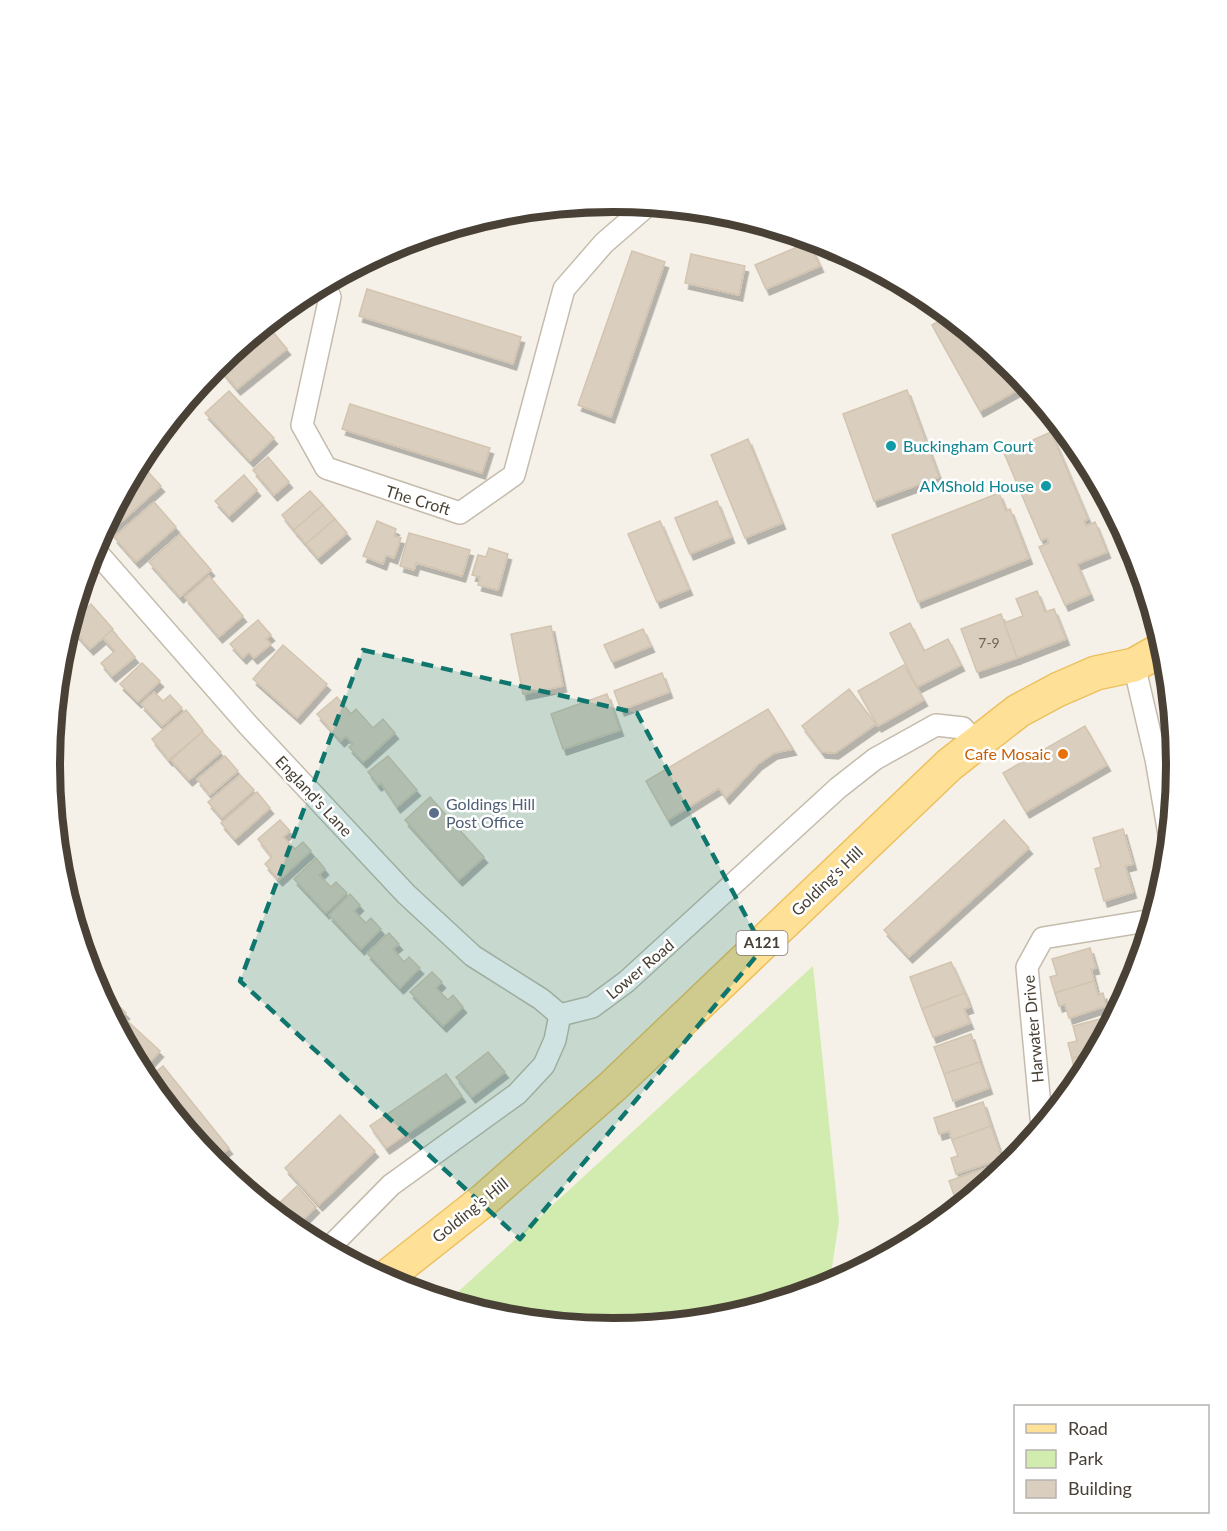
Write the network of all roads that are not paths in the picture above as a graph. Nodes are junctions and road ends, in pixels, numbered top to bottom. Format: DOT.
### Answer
graph roads {
  1 [pos="639,213"];
  2 [pos="327,292"];
  3 [pos="101,557"];
  4 [pos="1155,653"];
  5 [pos="1134,665"];
  6 [pos="976,744"];
  7 [pos="1165,811"];
  8 [pos="1144,921"];
  9 [pos="560,1015"];
  10 [pos="1041,1117"];
  11 [pos="334,1243"];
  12 [pos="392,1273"];
  1 -- 2 [label="street, The Croft"];
  3 -- 9 [label="street, England's Lane"];
  4 -- 5 [label="main road, Golding's Hill / A121"];
  5 -- 6 [label="main road, Golding's Hill / A121"];
  5 -- 7 [label="street"];
  6 -- 9 [label="street, Lower Road"];
  6 -- 12 [label="main road, Golding's Hill / A121"];
  8 -- 10 [label="street, Harwater Drive"];
  9 -- 11 [label="street"];
}
